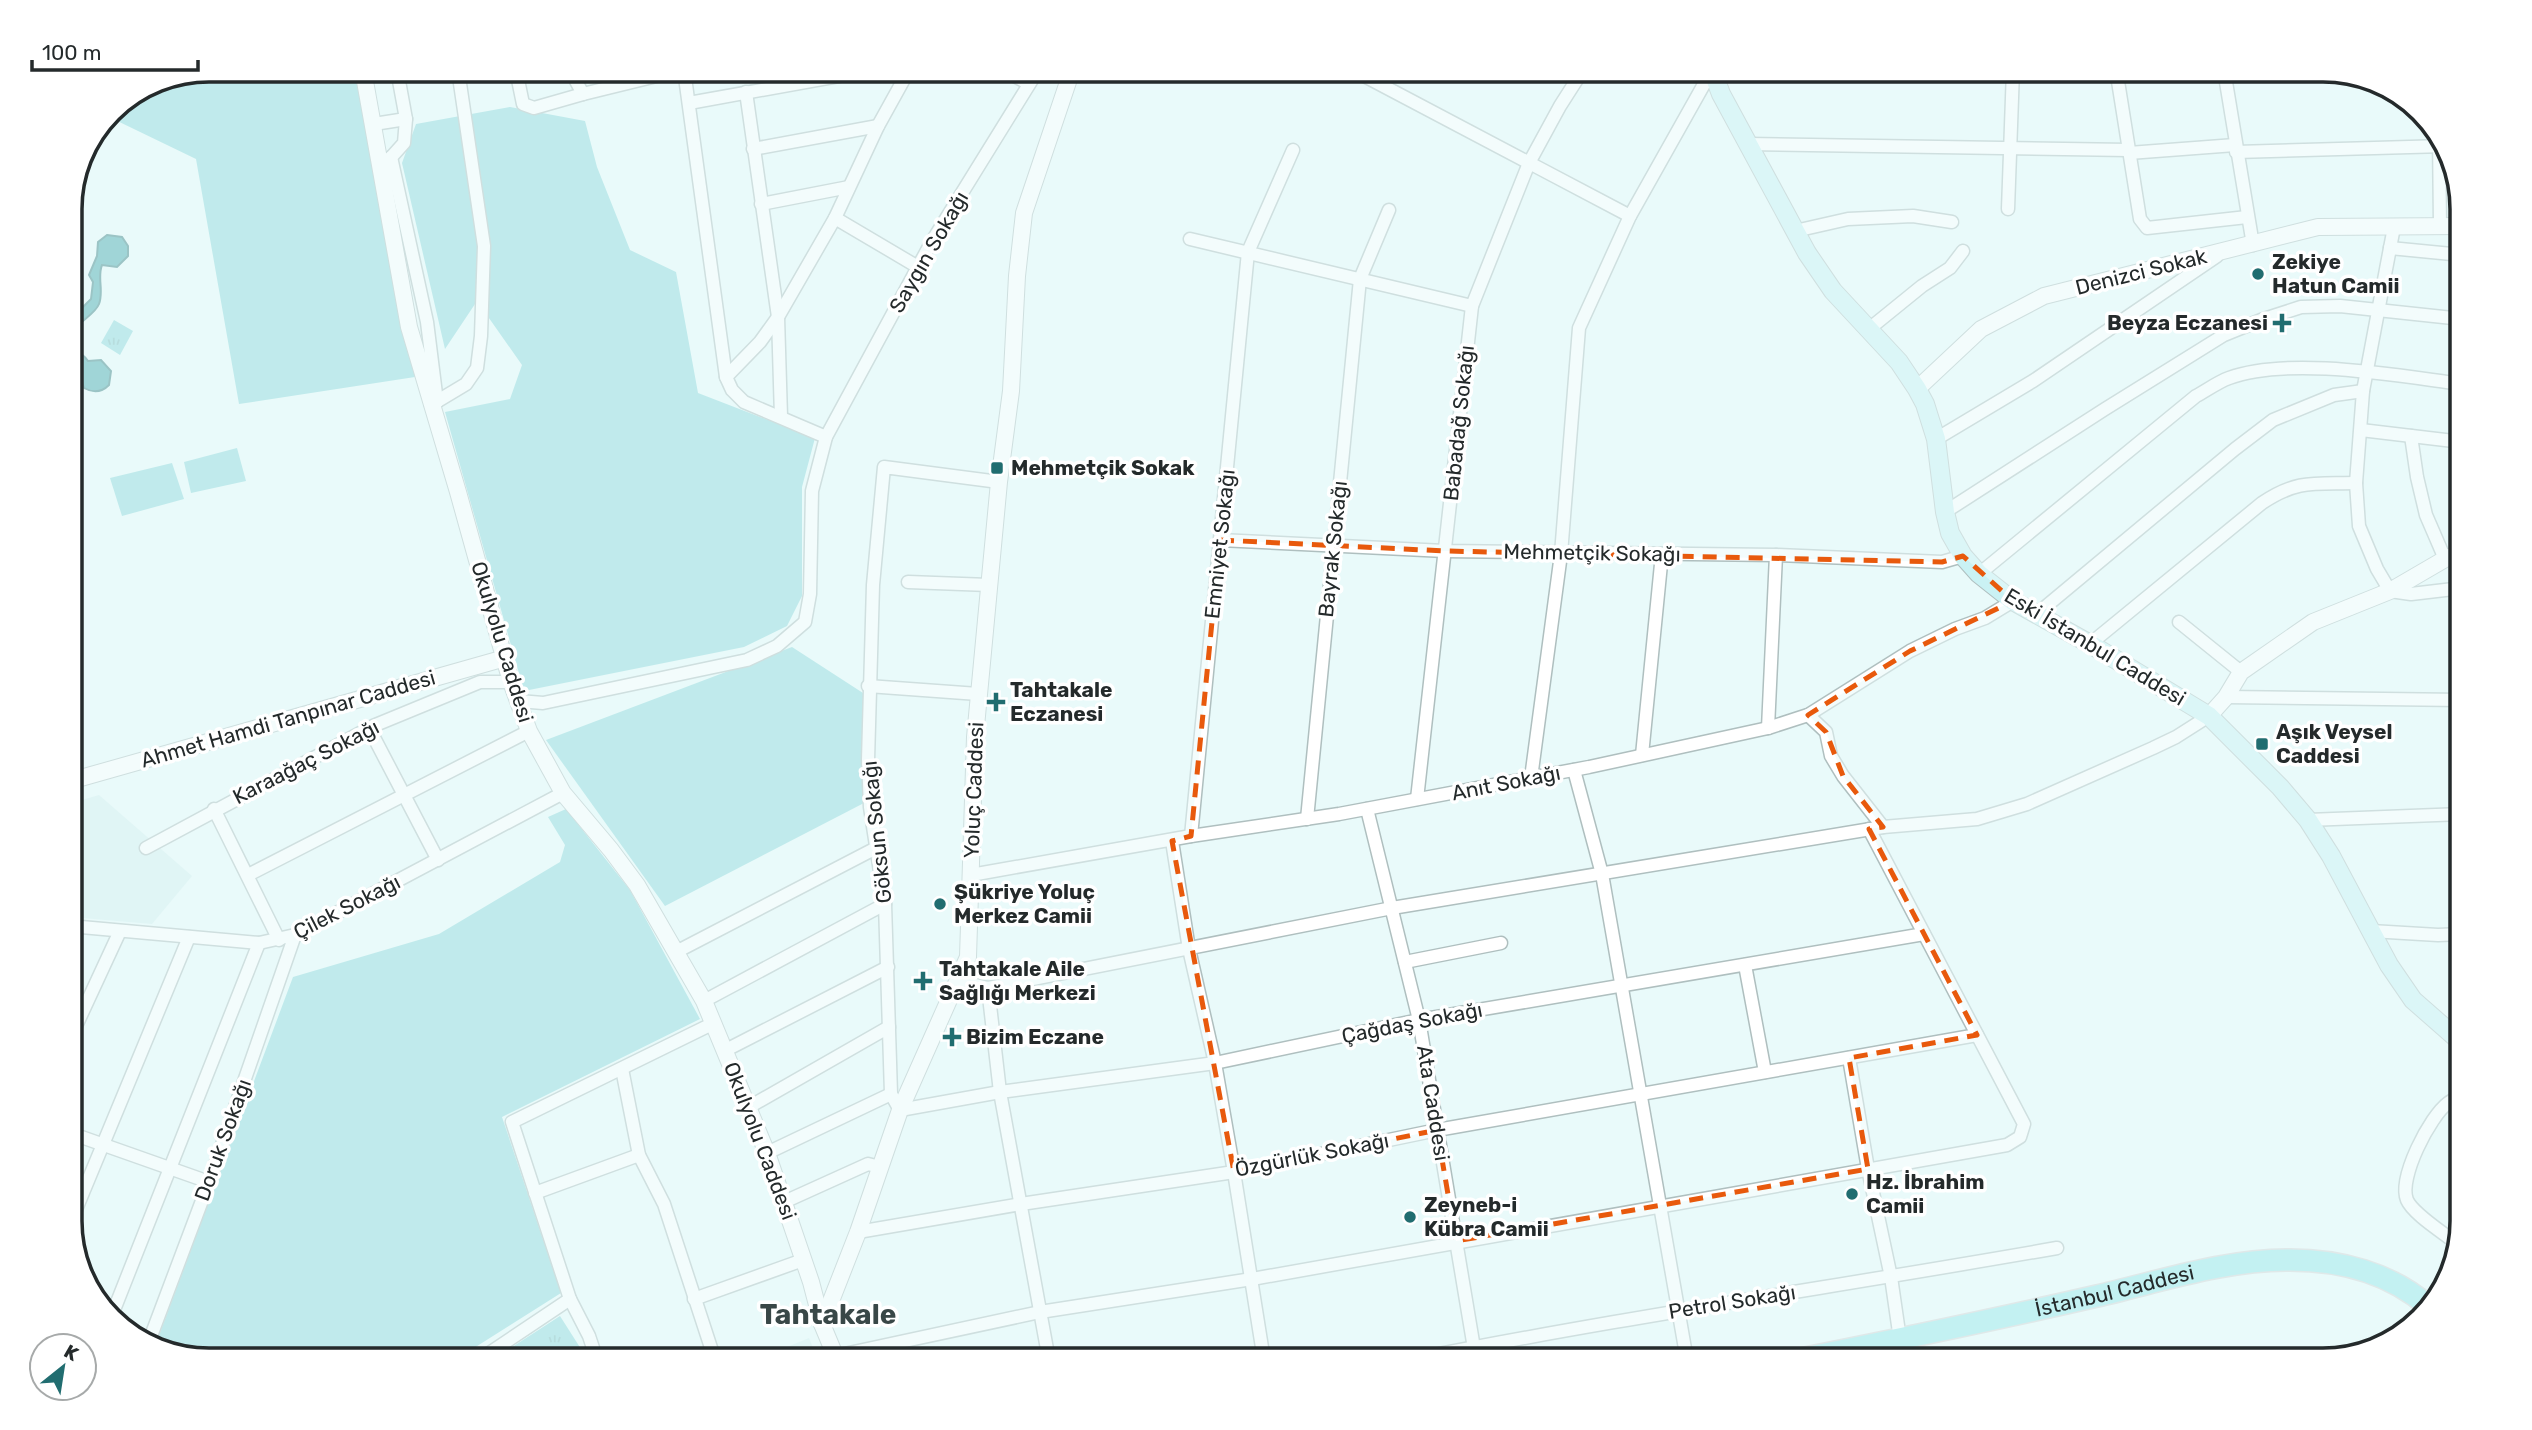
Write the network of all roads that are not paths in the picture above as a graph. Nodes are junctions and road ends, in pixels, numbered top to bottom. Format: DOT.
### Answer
graph roads {
  1 [pos="1377,82"];
  2 [pos="1575,82"];
  3 [pos="1705,82"];
  4 [pos="1717,82"];
  5 [pos="2013,82"];
  6 [pos="2118,82"];
  7 [pos="2226,82"];
  8 [pos="366,83"];
  9 [pos="399,83"];
  10 [pos="460,83"];
  11 [pos="519,83"];
  12 [pos="577,83"];
  13 [pos="613,83"];
  14 [pos="686,83"];
  15 [pos="799,83"];
  16 [pos="902,83"];
  17 [pos="1067,83"];
  18 [pos="1029,84"];
  19 [pos="746,92"];
  20 [pos="583,94"];
  21 [pos="690,103"];
  22 [pos="406,119"];
  23 [pos="374,124"];
  24 [pos="878,126"];
  25 [pos="2431,143"];
  26 [pos="1747,144"];
  27 [pos="2236,148"];
  28 [pos="753,149"];
  29 [pos="1293,150"];
  30 [pos="2011,150"];
  31 [pos="2129,152"];
  32 [pos="2441,162"];
  33 [pos="386,163"];
  34 [pos="1529,163"];
  35 [pos="849,187"];
  36 [pos="761,204"];
  37 [pos="2008,209"];
  38 [pos="1389,210"];
  39 [pos="1630,216"];
  40 [pos="2247,217"];
  41 [pos="835,218"];
  42 [pos="1952,222"];
  43 [pos="2440,226"];
  44 [pos="2449,226"];
  45 [pos="2394,227"];
  46 [pos="1795,232"];
  47 [pos="1190,239"];
  48 [pos="2252,245"];
  49 [pos="2390,248"];
  50 [pos="1963,251"];
  51 [pos="2223,252"];
  52 [pos="1248,253"];
  53 [pos="2449,254"];
  54 [pos="918,267"];
  55 [pos="1360,279"];
  56 [pos="1472,306"];
  57 [pos="2379,310"];
  58 [pos="778,317"];
  59 [pos="2449,318"];
  60 [pos="1869,329"];
  61 [pos="2368,372"];
  62 [pos="726,377"];
  63 [pos="2449,382"];
  64 [pos="1917,390"];
  65 [pos="2364,391"];
  66 [pos="434,403"];
  67 [pos="781,417"];
  68 [pos="2361,430"];
  69 [pos="2411,436"];
  70 [pos="826,437"];
  71 [pos="1936,439"];
  72 [pos="2449,440"];
  73 [pos="999,482"];
  74 [pos="2356,484"];
  75 [pos="1945,512"];
  76 [pos="1220,540"];
  77 [pos="1334,545"];
  78 [pos="1445,551"];
  79 [pos="1561,554"];
  80 [pos="1662,554"];
  81 [pos="1776,555"];
  82 [pos="1964,556"];
  83 [pos="2449,557"];
  84 [pos="2445,559"];
  85 [pos="1979,574"];
  86 [pos="908,582"];
  87 [pos="989,585"];
  88 [pos="2449,589"];
  89 [pos="2390,591"];
  90 [pos="2012,601"];
  91 [pos="2038,613"];
  92 [pos="2179,622"];
  93 [pos="2090,644"];
  94 [pos="505,657"];
  95 [pos="2242,671"];
  96 [pos="511,682"];
  97 [pos="868,686"];
  98 [pos="978,694"];
  99 [pos="2226,698"];
  100 [pos="2449,700"];
  101 [pos="519,701"];
  102 [pos="1808,715"];
  103 [pos="2209,716"];
  104 [pos="369,728"];
  105 [pos="1768,728"];
  106 [pos="529,731"];
  107 [pos="1642,755"];
  108 [pos="1574,770"];
  109 [pos="83,777"];
  110 [pos="1531,778"];
  111 [pos="563,793"];
  112 [pos="404,795"];
  113 [pos="1417,799"];
  114 [pos="214,809"];
  115 [pos="1367,809"];
  116 [pos="2450,814"];
  117 [pos="1307,819"];
  118 [pos="2308,820"];
  119 [pos="1883,827"];
  120 [pos="1869,829"];
  121 [pos="1191,836"];
  122 [pos="1172,841"];
  123 [pos="878,847"];
  124 [pos="146,848"];
  125 [pos="438,860"];
  126 [pos="1602,874"];
  127 [pos="248,875"];
  128 [pos="971,875"];
  129 [pos="885,904"];
  130 [pos="1392,908"];
  131 [pos="83,927"];
  132 [pos="120,931"];
  133 [pos="2371,931"];
  134 [pos="1924,934"];
  135 [pos="295,935"];
  136 [pos="2450,935"];
  137 [pos="189,937"];
  138 [pos="279,940"];
  139 [pos="259,943"];
  140 [pos="1501,943"];
  141 [pos="1189,949"];
  142 [pos="676,952"];
  143 [pos="1405,962"];
  144 [pos="1745,965"];
  145 [pos="888,967"];
  146 [pos="960,981"];
  147 [pos="1622,986"];
  148 [pos="988,988"];
  149 [pos="704,1001"];
  150 [pos="83,1011"];
  151 [pos="1419,1020"];
  152 [pos="714,1023"];
  153 [pos="889,1027"];
  154 [pos="2450,1032"];
  155 [pos="1977,1035"];
  156 [pos="726,1050"];
  157 [pos="1849,1058"];
  158 [pos="1215,1063"];
  159 [pos="622,1069"];
  160 [pos="1765,1072"];
  161 [pos="1000,1092"];
  162 [pos="891,1094"];
  163 [pos="1641,1094"];
  164 [pos="2450,1102"];
  165 [pos="749,1107"];
  166 [pos="900,1110"];
  167 [pos="1437,1130"];
  168 [pos="83,1138"];
  169 [pos="103,1145"];
  170 [pos="767,1153"];
  171 [pos="639,1155"];
  172 [pos="880,1167"];
  173 [pos="170,1169"];
  174 [pos="1868,1169"];
  175 [pos="1234,1172"];
  176 [pos="209,1182"];
  177 [pos="83,1193"];
  178 [pos="536,1193"];
  179 [pos="784,1202"];
  180 [pos="1021,1204"];
  181 [pos="1660,1205"];
  182 [pos="858,1233"];
  183 [pos="2449,1237"];
  184 [pos="1456,1241"];
  185 [pos="2057,1248"];
  186 [pos="803,1259"];
  187 [pos="1891,1277"];
  188 [pos="1252,1279"];
  189 [pos="694,1299"];
  190 [pos="570,1300"];
  191 [pos="2422,1301"];
  192 [pos="115,1306"];
  193 [pos="1678,1310"];
  194 [pos="1040,1312"];
  195 [pos="822,1324"];
  196 [pos="152,1334"];
  197 [pos="496,1348"];
  198 [pos="593,1348"];
  199 [pos="711,1348"];
  200 [pos="832,1348"];
  201 [pos="880,1348"];
  202 [pos="1047,1348"];
  203 [pos="1262,1348"];
  204 [pos="1474,1348"];
  205 [pos="1499,1348"];
  206 [pos="1685,1348"];
  207 [pos="1901,1348"];
  208 [pos="1909,1348"];
  1 -- 34 [label="street"];
  2 -- 34 [label="street, Babadağ Sokağı"];
  3 -- 39 [label="street"];
  4 -- 26 [label="main road, Eski İstanbul Caddesi"];
  5 -- 30 [label="street"];
  6 -- 31 [label="street"];
  7 -- 27 [label="street"];
  8 -- 23 [label="street, Okulyolu Caddesi"];
  9 -- 22 [label="street"];
  10 -- 66 [label="street"];
  11 -- 20 [label="street"];
  12 -- 20 [label="street"];
  13 -- 20 [label="street"];
  14 -- 21 [label="street"];
  15 -- 19 [label="street"];
  16 -- 24 [label="street"];
  17 -- 73 [label="street, Yoluç Caddesi"];
  18 -- 54 [label="street, Saygın Sokağı"];
  19 -- 21 [label="street"];
  19 -- 28 [label="street"];
  21 -- 62 [label="street"];
  22 -- 23 [label="street"];
  22 -- 33 [label="street"];
  23 -- 33 [label="street, Okulyolu Caddesi"];
  24 -- 28 [label="street"];
  24 -- 35 [label="street"];
  25 -- 27 [label="street"];
  26 -- 30 [label="street"];
  26 -- 46 [label="main road, Eski İstanbul Caddesi"];
  27 -- 31 [label="street"];
  27 -- 40 [label="street"];
  28 -- 36 [label="street"];
  29 -- 52 [label="street, Emniyet Sokağı"];
  30 -- 31 [label="street"];
  30 -- 37 [label="street"];
  31 -- 40 [label="street"];
  32 -- 43 [label="street"];
  33 -- 66 [label="street, Okulyolu Caddesi"];
  34 -- 39 [label="street"];
  34 -- 56 [label="street, Babadağ Sokağı"];
  35 -- 36 [label="street"];
  35 -- 41 [label="street"];
  36 -- 58 [label="street"];
  38 -- 55 [label="street, Bayrak Sokağı"];
  39 -- 79 [label="street"];
  40 -- 48 [label="street"];
  41 -- 54 [label="street"];
  41 -- 58 [label="street"];
  42 -- 46 [label="street"];
  43 -- 44 [label="street, Denizci Sokak"];
  43 -- 45 [label="street, Denizci Sokak"];
  45 -- 48 [label="street, Denizci Sokak"];
  45 -- 49 [label="street"];
  46 -- 60 [label="main road, Eski İstanbul Caddesi"];
  47 -- 52 [label="street"];
  48 -- 51 [label="street, Denizci Sokak"];
  49 -- 53 [label="street"];
  49 -- 57 [label="street"];
  50 -- 60 [label="street"];
  51 -- 64 [label="street, Denizci Sokak"];
  51 -- 71 [label="street"];
  52 -- 55 [label="street"];
  52 -- 76 [label="street, Emniyet Sokağı"];
  54 -- 70 [label="street, Saygın Sokağı"];
  55 -- 56 [label="street"];
  55 -- 77 [label="street, Bayrak Sokağı"];
  56 -- 78 [label="street, Babadağ Sokağı"];
  57 -- 59 [label="street"];
  57 -- 61 [label="street"];
  57 -- 75 [label="street"];
  58 -- 62 [label="street"];
  58 -- 67 [label="street"];
  60 -- 64 [label="main road, Eski İstanbul Caddesi"];
  61 -- 63 [label="street"];
  61 -- 65 [label="street"];
  61 -- 85 [label="street"];
  62 -- 67 [label="street"];
  64 -- 71 [label="main road, Eski İstanbul Caddesi"];
  65 -- 68 [label="street"];
  65 -- 91 [label="street"];
  66 -- 94 [label="street, Okulyolu Caddesi"];
  67 -- 70 [label="street"];
  68 -- 69 [label="street"];
  68 -- 74 [label="street"];
  69 -- 72 [label="street"];
  69 -- 84 [label="street"];
  70 -- 101 [label="street, Saygın Sokağı"];
  71 -- 75 [label="main road, Eski İstanbul Caddesi"];
  73 -- 87 [label="street, Yoluç Caddesi"];
  73 -- 97 [label="street, Göksun Sokağı"];
  74 -- 89 [label="street"];
  74 -- 93 [label="street"];
  75 -- 82 [label="main road, Eski İstanbul Caddesi"];
  76 -- 77 [label="street, Mehmetçik Sokağı"];
  76 -- 121 [label="street, Emniyet Sokağı"];
  77 -- 78 [label="street, Mehmetçik Sokağı"];
  77 -- 117 [label="street, Bayrak Sokağı"];
  78 -- 79 [label="street, Mehmetçik Sokağı"];
  78 -- 113 [label="street, Babadağ Sokağı"];
  79 -- 80 [label="street, Mehmetçik Sokağı"];
  79 -- 110 [label="street"];
  80 -- 81 [label="street, Mehmetçik Sokağı"];
  80 -- 107 [label="street"];
  81 -- 82 [label="street, Mehmetçik Sokağı"];
  81 -- 105 [label="street"];
  82 -- 85 [label="main road, Eski İstanbul Caddesi"];
  83 -- 84 [label="street"];
  84 -- 89 [label="street"];
  85 -- 90 [label="main road, Eski İstanbul Caddesi"];
  86 -- 87 [label="street"];
  87 -- 98 [label="street, Yoluç Caddesi"];
  88 -- 89 [label="street"];
  89 -- 95 [label="street"];
  90 -- 91 [label="main road, Eski İstanbul Caddesi"];
  90 -- 102 [label="street, Anıt Sokağı"];
  91 -- 93 [label="main road, Eski İstanbul Caddesi"];
  92 -- 95 [label="street"];
  93 -- 103 [label="main road, Eski İstanbul Caddesi"];
  94 -- 96 [label="street, Okulyolu Caddesi"];
  94 -- 109 [label="street, Ahmet Hamdi Tanpınar Caddesi"];
  95 -- 99 [label="street"];
  96 -- 101 [label="street, Okulyolu Caddesi"];
  96 -- 104 [label="street, Karaağaç Sokağı"];
  97 -- 98 [label="street"];
  97 -- 123 [label="street, Göksun Sokağı"];
  98 -- 128 [label="street, Yoluç Caddesi"];
  99 -- 100 [label="street"];
  99 -- 103 [label="street"];
  101 -- 106 [label="street, Okulyolu Caddesi"];
  102 -- 105 [label="street, Anıt Sokağı"];
  102 -- 119 [label="street"];
  103 -- 118 [label="main road, Eski İstanbul Caddesi"];
  103 -- 119 [label="street"];
  104 -- 112 [label="street"];
  104 -- 114 [label="street, Karaağaç Sokağı"];
  105 -- 107 [label="street, Anıt Sokağı"];
  106 -- 111 [label="street, Okulyolu Caddesi"];
  106 -- 112 [label="street"];
  107 -- 108 [label="street, Anıt Sokağı"];
  108 -- 110 [label="street, Anıt Sokağı"];
  108 -- 126 [label="street"];
  110 -- 113 [label="street, Anıt Sokağı"];
  111 -- 125 [label="street, Çilek Sokağı"];
  111 -- 142 [label="street, Okulyolu Caddesi"];
  112 -- 125 [label="street"];
  112 -- 127 [label="street"];
  113 -- 115 [label="street, Anıt Sokağı"];
  114 -- 124 [label="street, Karaağaç Sokağı"];
  114 -- 127 [label="street"];
  115 -- 117 [label="street, Anıt Sokağı"];
  115 -- 130 [label="street, Ata Caddesi"];
  116 -- 118 [label="street"];
  117 -- 121 [label="street, Anıt Sokağı"];
  118 -- 133 [label="main road, Eski İstanbul Caddesi"];
  119 -- 120 [label="street"];
  120 -- 126 [label="street"];
  120 -- 134 [label="street"];
  121 -- 122 [label="street, Anıt Sokağı"];
  122 -- 128 [label="street, Anıt Sokağı"];
  122 -- 141 [label="street"];
  123 -- 129 [label="street, Göksun Sokağı"];
  123 -- 142 [label="street"];
  125 -- 135 [label="street, Çilek Sokağı"];
  126 -- 130 [label="street"];
  126 -- 147 [label="street"];
  127 -- 138 [label="street"];
  128 -- 146 [label="street, Yoluç Caddesi"];
  129 -- 145 [label="street, Göksun Sokağı"];
  129 -- 149 [label="street"];
  130 -- 141 [label="street"];
  130 -- 143 [label="street, Ata Caddesi"];
  131 -- 132 [label="street, Çilek Sokağı"];
  132 -- 137 [label="street, Çilek Sokağı"];
  132 -- 150 [label="street"];
  133 -- 136 [label="street"];
  133 -- 154 [label="main road, Eski İstanbul Caddesi"];
  134 -- 144 [label="street, Çağdaş Sokağı"];
  134 -- 155 [label="street"];
  135 -- 138 [label="street, Çilek Sokağı"];
  135 -- 176 [label="street, Doruk Sokağı"];
  137 -- 139 [label="street, Çilek Sokağı"];
  137 -- 169 [label="street"];
  138 -- 139 [label="street, Çilek Sokağı"];
  139 -- 173 [label="street"];
  140 -- 143 [label="street"];
  141 -- 148 [label="street"];
  141 -- 158 [label="street"];
  142 -- 149 [label="street, Okulyolu Caddesi"];
  143 -- 151 [label="street, Ata Caddesi"];
  144 -- 147 [label="street, Çağdaş Sokağı"];
  144 -- 160 [label="street"];
  145 -- 153 [label="street, Göksun Sokağı"];
  145 -- 156 [label="street"];
  146 -- 148 [label="street"];
  146 -- 166 [label="street, Yoluç Caddesi"];
  147 -- 151 [label="street, Çağdaş Sokağı"];
  147 -- 163 [label="street"];
  148 -- 161 [label="street"];
  149 -- 152 [label="street, Okulyolu Caddesi"];
  151 -- 158 [label="street, Çağdaş Sokağı"];
  151 -- 167 [label="street, Ata Caddesi"];
  152 -- 156 [label="street, Okulyolu Caddesi"];
  152 -- 159 [label="street"];
  153 -- 162 [label="street, Göksun Sokağı"];
  153 -- 165 [label="street"];
  155 -- 157 [label="street, Özgürlük Sokağı"];
  155 -- 174 [label="street"];
  156 -- 165 [label="street, Okulyolu Caddesi"];
  157 -- 160 [label="street, Özgürlük Sokağı"];
  157 -- 174 [label="street"];
  158 -- 161 [label="street, Çağdaş Sokağı"];
  158 -- 175 [label="street"];
  159 -- 171 [label="street"];
  159 -- 178 [label="street"];
  160 -- 163 [label="street, Özgürlük Sokağı"];
  161 -- 166 [label="street, Çağdaş Sokağı"];
  161 -- 180 [label="street"];
  162 -- 166 [label="street, Göksun Sokağı"];
  162 -- 170 [label="street"];
  163 -- 167 [label="street, Özgürlük Sokağı"];
  163 -- 181 [label="street"];
  164 -- 183 [label="street"];
  165 -- 170 [label="street, Okulyolu Caddesi"];
  166 -- 172 [label="street, Yoluç Caddesi"];
  167 -- 175 [label="street, Özgürlük Sokağı"];
  167 -- 184 [label="street, Ata Caddesi"];
  168 -- 169 [label="street"];
  169 -- 173 [label="street"];
  169 -- 177 [label="street"];
  170 -- 179 [label="street, Okulyolu Caddesi"];
  171 -- 178 [label="street"];
  171 -- 189 [label="street"];
  172 -- 179 [label="street"];
  172 -- 182 [label="street, Yoluç Caddesi"];
  173 -- 176 [label="street"];
  173 -- 192 [label="street"];
  174 -- 181 [label="street"];
  174 -- 187 [label="street"];
  175 -- 180 [label="street, Özgürlük Sokağı"];
  175 -- 188 [label="street"];
  176 -- 196 [label="street, Doruk Sokağı"];
  178 -- 190 [label="street"];
  179 -- 186 [label="street, Okulyolu Caddesi"];
  180 -- 182 [label="street, Özgürlük Sokağı"];
  180 -- 194 [label="street"];
  181 -- 184 [label="street"];
  181 -- 193 [label="street"];
  182 -- 195 [label="street, Yoluç Caddesi"];
  184 -- 188 [label="street"];
  184 -- 204 [label="street, Ata Caddesi"];
  185 -- 187 [label="street, Petrol Sokağı"];
  186 -- 189 [label="street"];
  186 -- 195 [label="street, Okulyolu Caddesi"];
  187 -- 193 [label="street, Petrol Sokağı"];
  187 -- 207 [label="street"];
  188 -- 194 [label="street"];
  188 -- 203 [label="street"];
  189 -- 199 [label="street"];
  190 -- 197 [label="street"];
  190 -- 198 [label="street"];
  191 -- 208 [label="main road, İstanbul Caddesi"];
  193 -- 205 [label="street, Petrol Sokağı"];
  193 -- 206 [label="street"];
  194 -- 201 [label="street"];
  194 -- 202 [label="street"];
  195 -- 200 [label="street, Okulyolu Caddesi"];
}
